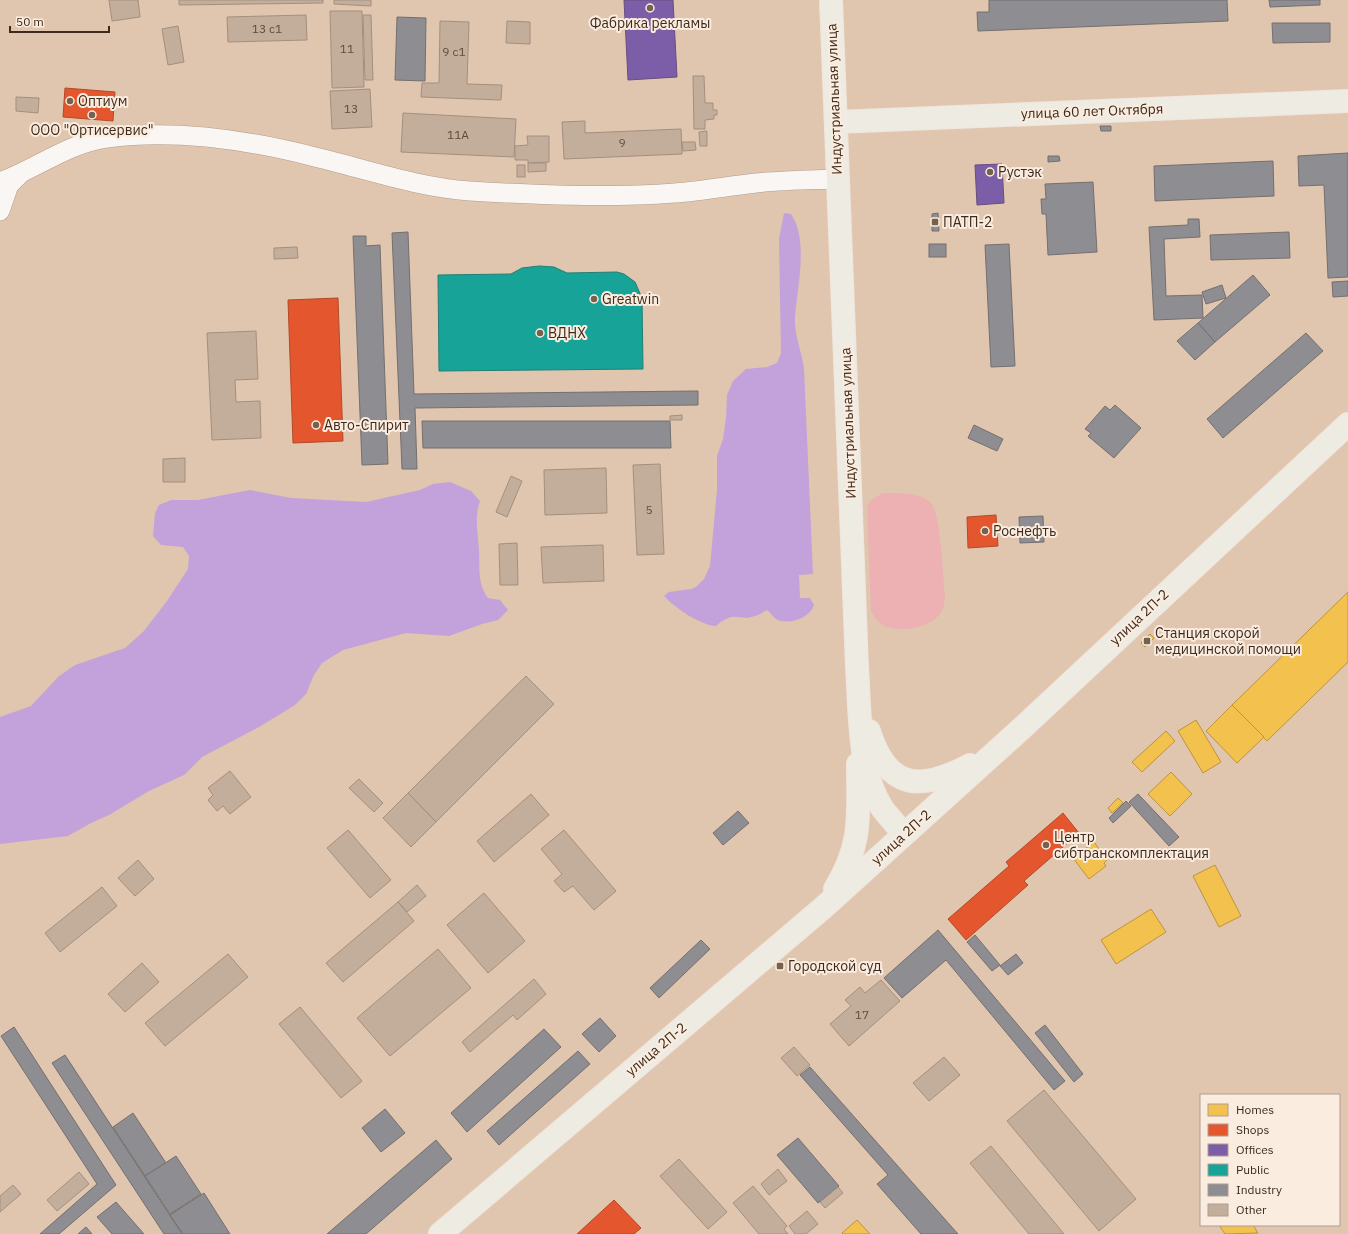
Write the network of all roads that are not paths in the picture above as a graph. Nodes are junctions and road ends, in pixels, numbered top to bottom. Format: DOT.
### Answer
graph roads {
  1 [pos="831,0"];
  2 [pos="1348,100"];
  3 [pos="836,122"];
  4 [pos="21,173"];
  5 [pos="837,179"];
  6 [pos="0,182"];
  7 [pos="0,211"];
  8 [pos="1348,424"];
  9 [pos="857,667"];
  10 [pos="993,753"];
  11 [pos="904,834"];
  12 [pos="824,907"];
  13 [pos="440,1234"];
  1 -- 3 [label="main road, Индустриальная улица"];
  2 -- 3 [label="main road, улица 60 лет Октября"];
  3 -- 5 [label="main road, Индустриальная улица"];
  4 -- 5 [label="street"];
  4 -- 6 [label="street"];
  4 -- 7 [label="street"];
  5 -- 9 [label="main road, Индустриальная улица"];
  8 -- 10 [label="main road, улица 2П-2"];
  9 -- 10 [label="main road"];
  9 -- 11 [label="main road, Индустриальная улица"];
  9 -- 12 [label="main road"];
  10 -- 11 [label="main road, улица 2П-2"];
  11 -- 12 [label="main road, улица 2П-2"];
  12 -- 13 [label="main road, улица 2П-2"];
}
